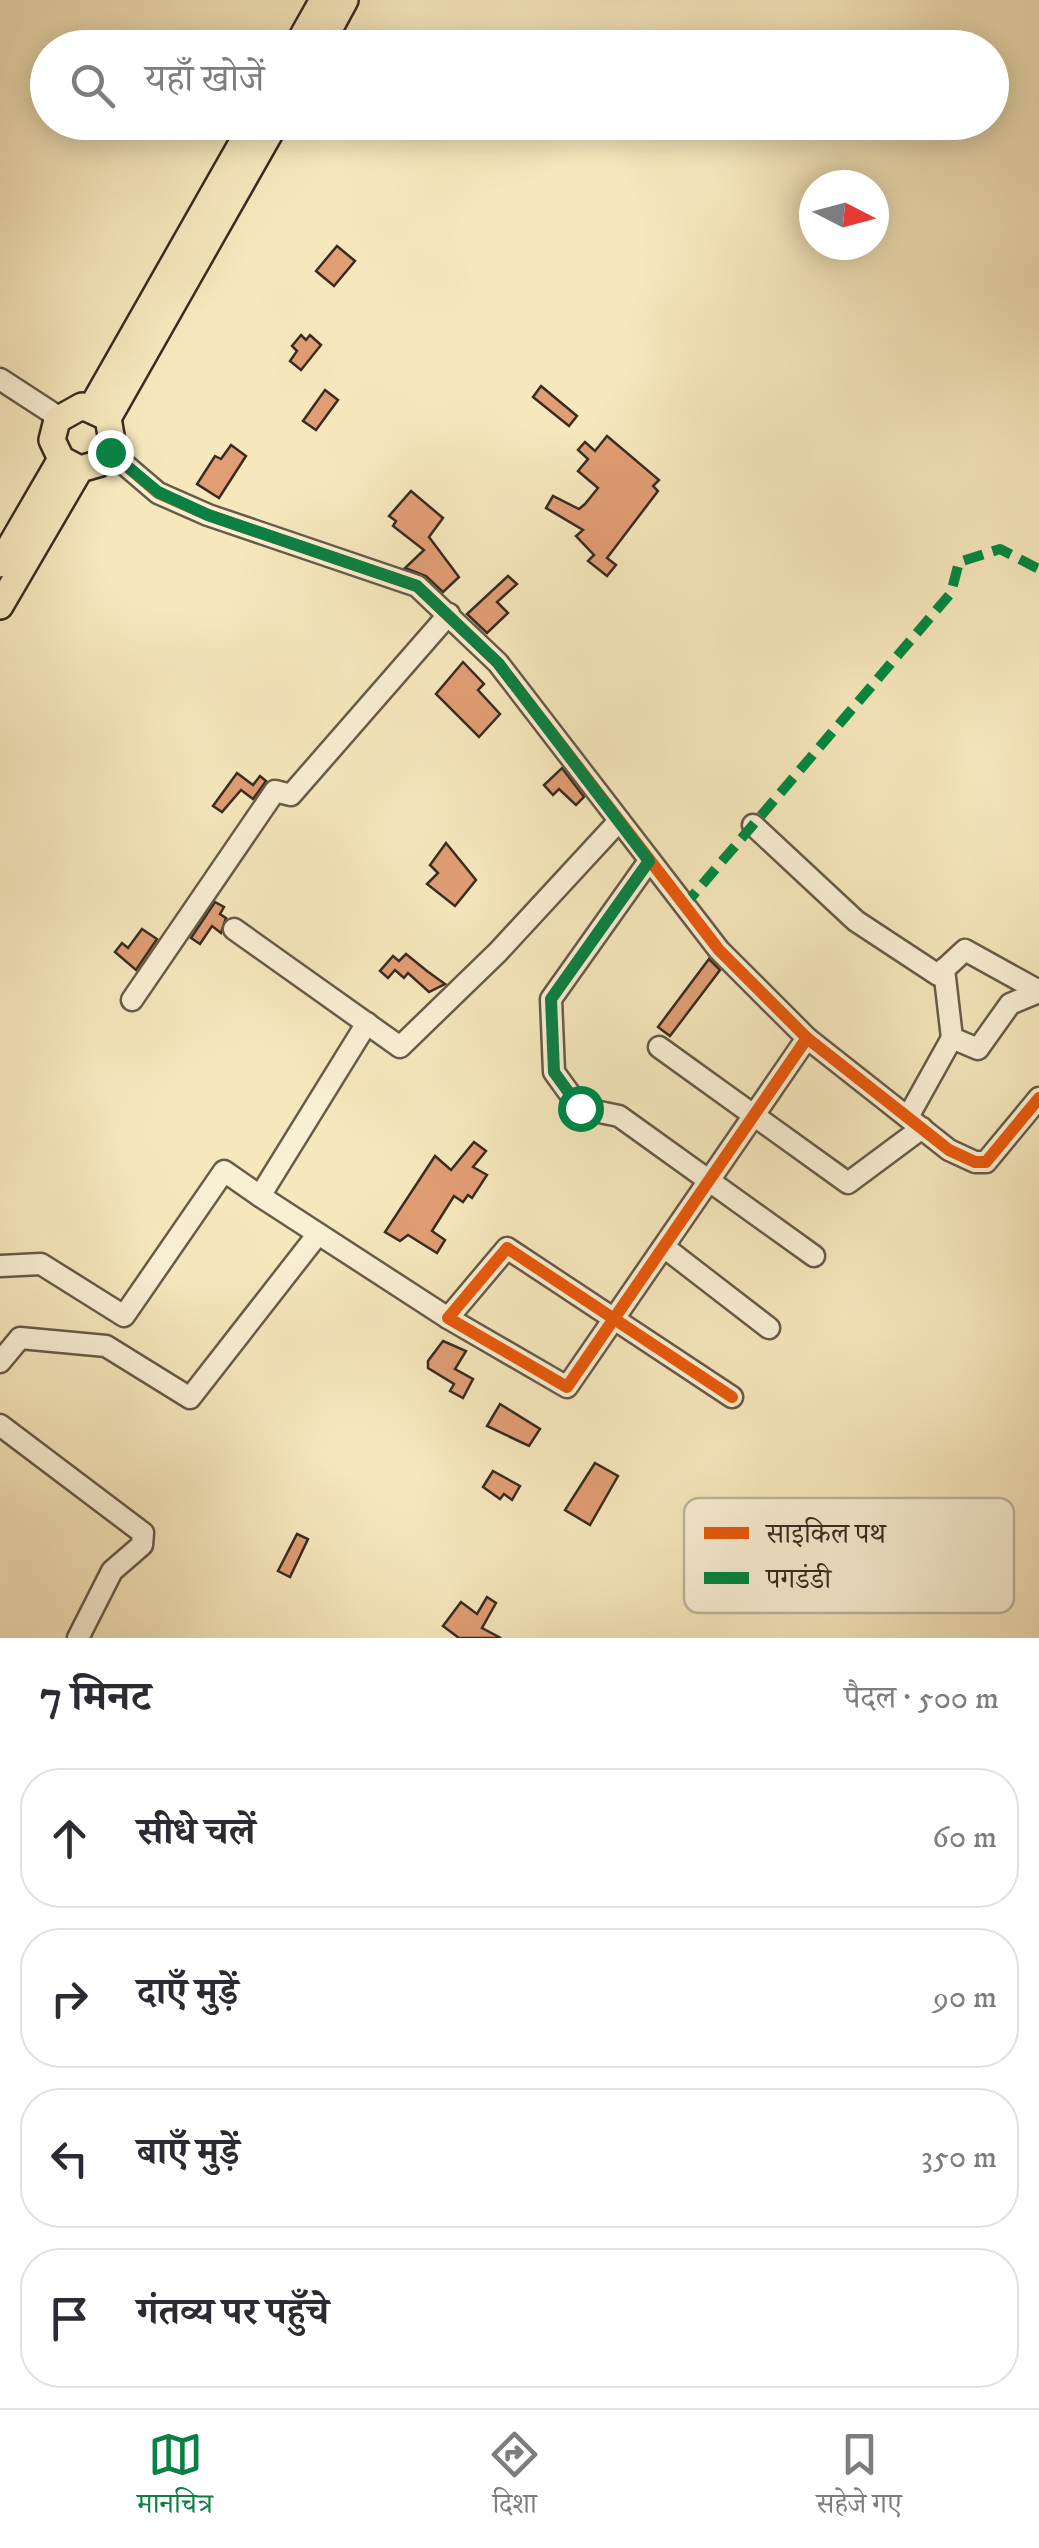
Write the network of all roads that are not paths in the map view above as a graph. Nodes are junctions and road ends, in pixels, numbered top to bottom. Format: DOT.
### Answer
graph roads {
  1 [pos="323,0"];
  2 [pos="346,0"];
  3 [pos="306,30"];
  4 [pos="328,30"];
  5 [pos="244,140"];
  6 [pos="265,140"];
  7 [pos="0,379"];
  8 [pos="100,413"];
  9 [pos="60,418"];
  10 [pos="110,452"];
  11 [pos="71,464"];
  12 [pos="0,564"];
  13 [pos="0,606"];
  14 [pos="450,614"];
  15 [pos="619,821"];
  16 [pos="753,825"];
  17 [pos="649,861"];
  18 [pos="234,929"];
  19 [pos="944,969"];
  20 [pos="1039,991"];
  21 [pos="132,1000"];
  22 [pos="367,1024"];
  23 [pos="808,1038"];
  24 [pos="952,1038"];
  25 [pos="659,1046"];
  26 [pos="1039,1098"];
  27 [pos="754,1115"];
  28 [pos="915,1122"];
  29 [pos="709,1181"];
  30 [pos="260,1196"];
  31 [pos="318,1234"];
  32 [pos="664,1247"];
  33 [pos="814,1256"];
  34 [pos="0,1266"];
  35 [pos="448,1318"];
  36 [pos="614,1320"];
  37 [pos="770,1328"];
  38 [pos="0,1362"];
  39 [pos="732,1397"];
  40 [pos="0,1426"];
  41 [pos="78,1638"];
  1 -- 3 [label="main road"];
  2 -- 4 [label="main road"];
  5 -- 8 [label="main road"];
  6 -- 8 [label="main road"];
  7 -- 9 [label="street"];
  8 -- 9 [label="main road"];
  8 -- 10 [label="main road"];
  9 -- 11 [label="main road"];
  10 -- 11 [label="main road"];
  10 -- 14 [label="street"];
  11 -- 12 [label="main road"];
  11 -- 13 [label="main road"];
  14 -- 15 [label="street"];
  14 -- 21 [label="street"];
  15 -- 17 [label="street"];
  15 -- 22 [label="street"];
  16 -- 19 [label="street"];
  17 -- 23 [label="street"];
  17 -- 29 [label="street"];
  18 -- 22 [label="street"];
  19 -- 20 [label="street"];
  19 -- 24 [label="street"];
  20 -- 24 [label="street"];
  22 -- 30 [label="street"];
  23 -- 27 [label="street"];
  23 -- 28 [label="street"];
  24 -- 28 [label="street"];
  25 -- 27 [label="street"];
  26 -- 28 [label="street"];
  27 -- 28 [label="street"];
  27 -- 29 [label="street"];
  29 -- 32 [label="street"];
  29 -- 33 [label="street"];
  30 -- 31 [label="street"];
  30 -- 34 [label="street"];
  31 -- 35 [label="street"];
  31 -- 38 [label="street"];
  32 -- 36 [label="street"];
  32 -- 37 [label="street"];
  35 -- 36 [label="street"];
  35 -- 36 [label="street"];
  36 -- 39 [label="street"];
  40 -- 41 [label="street"];
}
